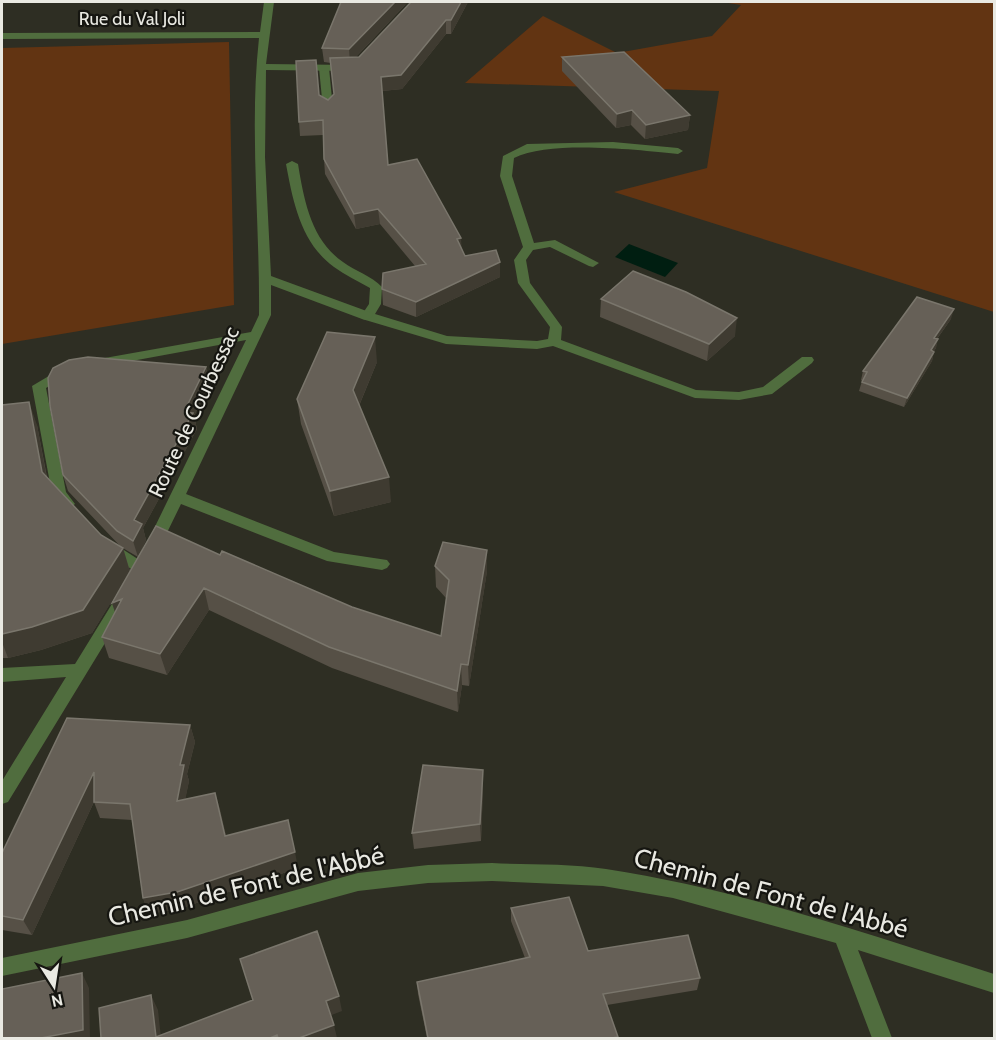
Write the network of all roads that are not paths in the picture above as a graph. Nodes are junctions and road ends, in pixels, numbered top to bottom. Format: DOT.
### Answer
graph roads {
  1 [pos="269,2"];
  2 [pos="263,35"];
  3 [pos="2,36"];
  4 [pos="362,62"];
  5 [pos="260,67"];
  6 [pos="324,68"];
  7 [pos="328,109"];
  8 [pos="678,152"];
  9 [pos="292,164"];
  10 [pos="529,247"];
  11 [pos="593,262"];
  12 [pos="266,279"];
  13 [pos="368,316"];
  14 [pos="254,335"];
  15 [pos="554,342"];
  16 [pos="807,360"];
  17 [pos="178,496"];
  18 [pos="75,511"];
  19 [pos="99,536"];
  20 [pos="382,564"];
  21 [pos="142,569"];
  22 [pos="79,670"];
  23 [pos="2,675"];
  24 [pos="2,796"];
  25 [pos="843,936"];
  26 [pos="2,967"];
  27 [pos="994,984"];
  28 [pos="882,1038"];
  1 -- 2 [label="street, Route de Courbessac"];
  2 -- 3 [label="street, Rue du Val Joli"];
  2 -- 5 [label="street, Route de Courbessac"];
  4 -- 6 [label="street"];
  5 -- 6 [label="street"];
  5 -- 12 [label="street, Route de Courbessac"];
  6 -- 7 [label="street"];
  8 -- 10 [label="street"];
  9 -- 13 [label="street"];
  10 -- 11 [label="street"];
  10 -- 15 [label="street"];
  12 -- 13 [label="street"];
  12 -- 14 [label="street, Route de Courbessac"];
  13 -- 15 [label="street"];
  14 -- 17 [label="street, Route de Courbessac"];
  14 -- 18 [label="street"];
  15 -- 16 [label="street"];
  17 -- 20 [label="street"];
  17 -- 21 [label="street, Route de Courbessac"];
  19 -- 21 [label="street"];
  21 -- 22 [label="street, Route de Courbessac"];
  22 -- 23 [label="street"];
  22 -- 24 [label="street, Route de Courbessac"];
  25 -- 26 [label="street, Chemin de Font de l'Abbé"];
  25 -- 27 [label="street, Chemin de Font de l'Abbé"];
  25 -- 28 [label="street"];
}
